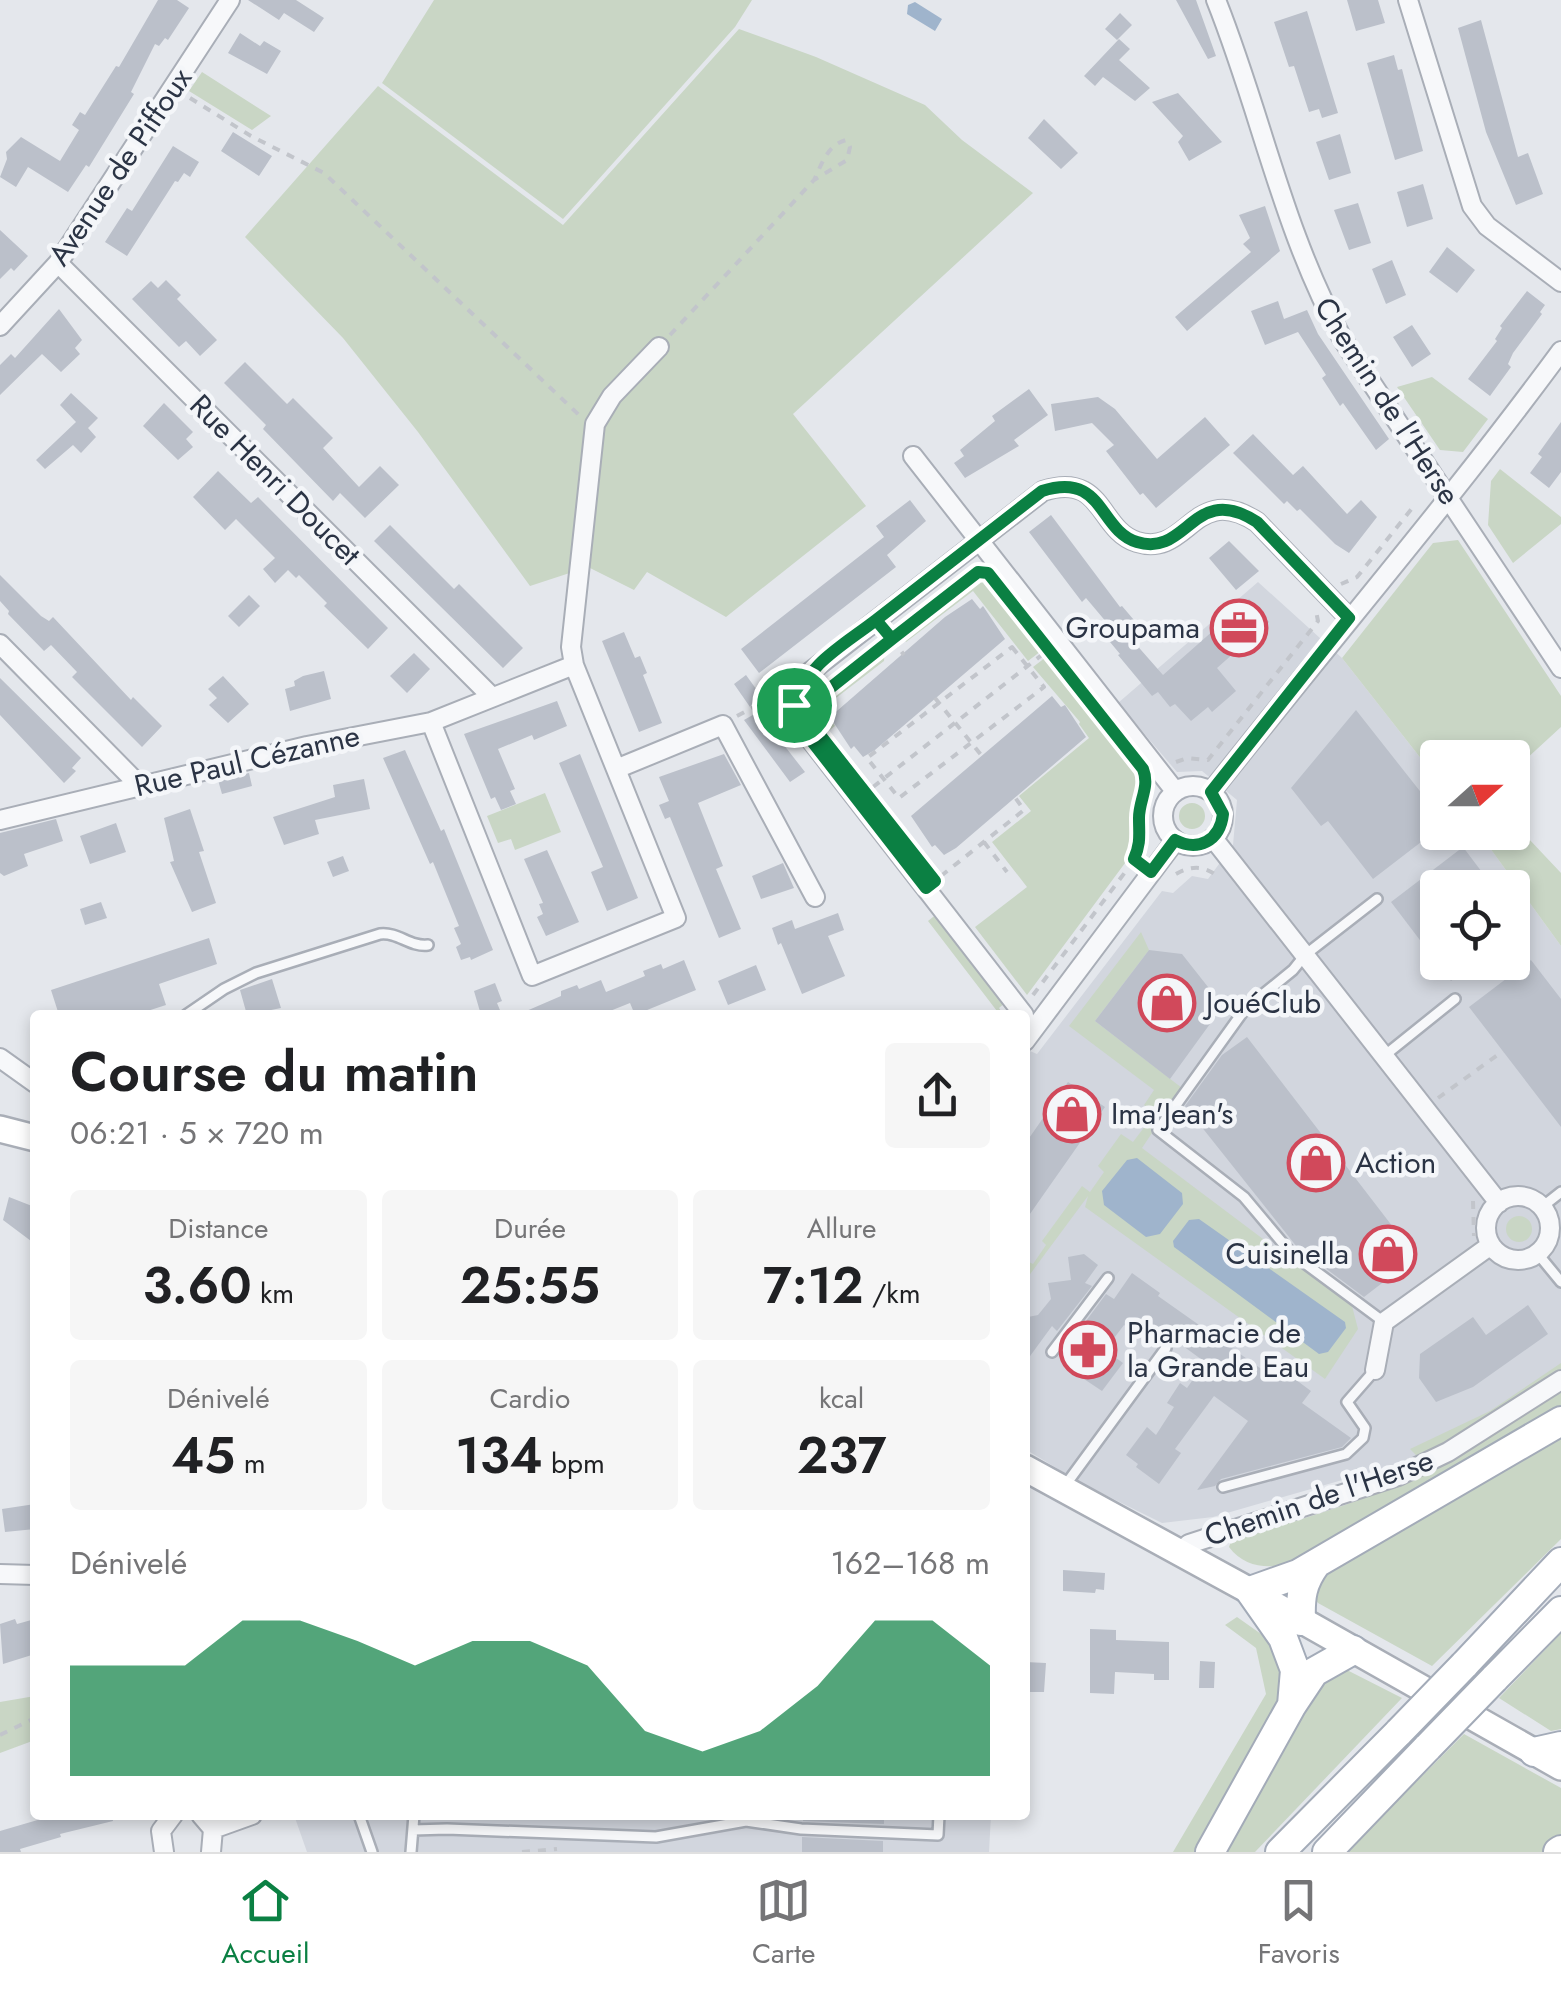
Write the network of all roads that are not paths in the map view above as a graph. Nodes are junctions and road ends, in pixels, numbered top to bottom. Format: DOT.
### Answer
graph roads {
  1 [pos="230,0"];
  2 [pos="1216,0"];
  3 [pos="1408,0"];
  4 [pos="58,263"];
  5 [pos="1561,282"];
  6 [pos="0,326"];
  7 [pos="658,347"];
  8 [pos="1561,351"];
  9 [pos="913,456"];
  10 [pos="1449,496"];
  11 [pos="978,540"];
  12 [pos="1349,618"];
  13 [pos="0,644"];
  14 [pos="574,665"];
  15 [pos="1561,668"];
  16 [pos="492,697"];
  17 [pos="432,722"];
  18 [pos="616,769"];
  19 [pos="139,785"];
  20 [pos="1176,791"];
  21 [pos="1211,792"];
  22 [pos="0,820"];
  23 [pos="1213,838"];
  24 [pos="1175,840"];
  25 [pos="815,898"];
  26 [pos="1377,899"];
  27 [pos="428,945"];
  28 [pos="1305,955"];
  29 [pos="1456,1000"];
  30 [pos="194,1010"];
  31 [pos="1016,1010"];
  32 [pos="1030,1016"];
  33 [pos="1384,1056"];
  34 [pos="0,1058"];
  35 [pos="30,1079"];
  36 [pos="0,1129"];
  37 [pos="30,1137"];
  38 [pos="1561,1192"];
  39 [pos="1499,1202"];
  40 [pos="1542,1207"];
  41 [pos="1491,1245"];
  42 [pos="1538,1254"];
  43 [pos="1108,1278"];
  44 [pos="1561,1282"];
  45 [pos="1384,1322"];
  46 [pos="1166,1348"];
  47 [pos="1052,1352"];
  48 [pos="1375,1370"];
  49 [pos="1561,1380"];
  50 [pos="1561,1421"];
  51 [pos="1030,1471"];
  52 [pos="1223,1488"];
  53 [pos="1062,1490"];
  54 [pos="1179,1553"];
  55 [pos="1561,1562"];
  56 [pos="1316,1564"];
  57 [pos="0,1574"];
  58 [pos="30,1576"];
  59 [pos="1250,1591"];
  60 [pos="1561,1610"];
  61 [pos="1300,1621"];
  62 [pos="1352,1650"];
  63 [pos="1292,1705"];
  64 [pos="1547,1749"];
  65 [pos="1561,1768"];
  66 [pos="170,1820"];
  67 [pos="361,1820"];
  68 [pos="414,1820"];
  69 [pos="939,1820"];
  70 [pos="207,1822"];
  71 [pos="413,1830"];
  72 [pos="159,1851"];
  73 [pos="211,1852"];
  74 [pos="372,1852"];
  75 [pos="412,1852"];
  76 [pos="1210,1852"];
  77 [pos="1280,1852"];
  78 [pos="1327,1852"];
  1 -- 4 [label="street, Avenue de Piffoux"];
  2 -- 10 [label="street, Chemin de l'Herse"];
  3 -- 5 [label="street"];
  4 -- 6 [label="street, Avenue de Piffoux"];
  4 -- 16 [label="street, Rue Henri Doucet"];
  7 -- 14 [label="street"];
  8 -- 10 [label="street"];
  9 -- 11 [label="street"];
  10 -- 12 [label="street"];
  10 -- 15 [label="street, Chemin de l'Herse"];
  11 -- 12 [label="street"];
  11 -- 20 [label="street"];
  11 -- 31 [label="street"];
  12 -- 21 [label="street"];
  13 -- 19 [label="street"];
  14 -- 16 [label="street, Rue Paul Cézanne"];
  14 -- 18 [label="street"];
  16 -- 17 [label="street, Rue Paul Cézanne"];
  17 -- 18 [label="street"];
  17 -- 19 [label="street, Rue Paul Cézanne"];
  18 -- 25 [label="street"];
  19 -- 22 [label="street, Rue Paul Cézanne"];
  20 -- 21 [label="street"];
  20 -- 24 [label="street"];
  21 -- 23 [label="street"];
  23 -- 24 [label="street"];
  23 -- 28 [label="street"];
  24 -- 32 [label="street"];
  26 -- 28 [label="lane"];
  27 -- 30 [label="lane"];
  28 -- 33 [label="street"];
  28 -- 45 [label="lane"];
  29 -- 33 [label="lane"];
  33 -- 39 [label="street"];
  34 -- 35 [label="street"];
  36 -- 37 [label="street"];
  38 -- 40 [label="lane"];
  39 -- 40 [label="street"];
  39 -- 41 [label="street"];
  40 -- 42 [label="street"];
  41 -- 42 [label="street"];
  41 -- 45 [label="street"];
  42 -- 44 [label="lane"];
  43 -- 47 [label="lane"];
  45 -- 48 [label="street"];
  46 -- 53 [label="lane"];
  48 -- 52 [label="lane"];
  49 -- 54 [label="street, Chemin de l'Herse"];
  50 -- 56 [label="main road"];
  51 -- 53 [label="street"];
  53 -- 54 [label="street"];
  54 -- 59 [label="street"];
  55 -- 77 [label="main road, bridge"];
  56 -- 59 [label="main road"];
  56 -- 61 [label="main road"];
  57 -- 58 [label="street"];
  59 -- 61 [label="street"];
  59 -- 63 [label="main road"];
  60 -- 78 [label="main road, bridge"];
  61 -- 62 [label="street"];
  62 -- 63 [label="main road"];
  62 -- 64 [label="street"];
  63 -- 76 [label="main road"];
  64 -- 65 [label="street"];
  66 -- 72 [label="street"];
  67 -- 74 [label="lane"];
  68 -- 71 [label="lane"];
  69 -- 71 [label="lane"];
  70 -- 73 [label="street"];
  71 -- 75 [label="lane"];
}
